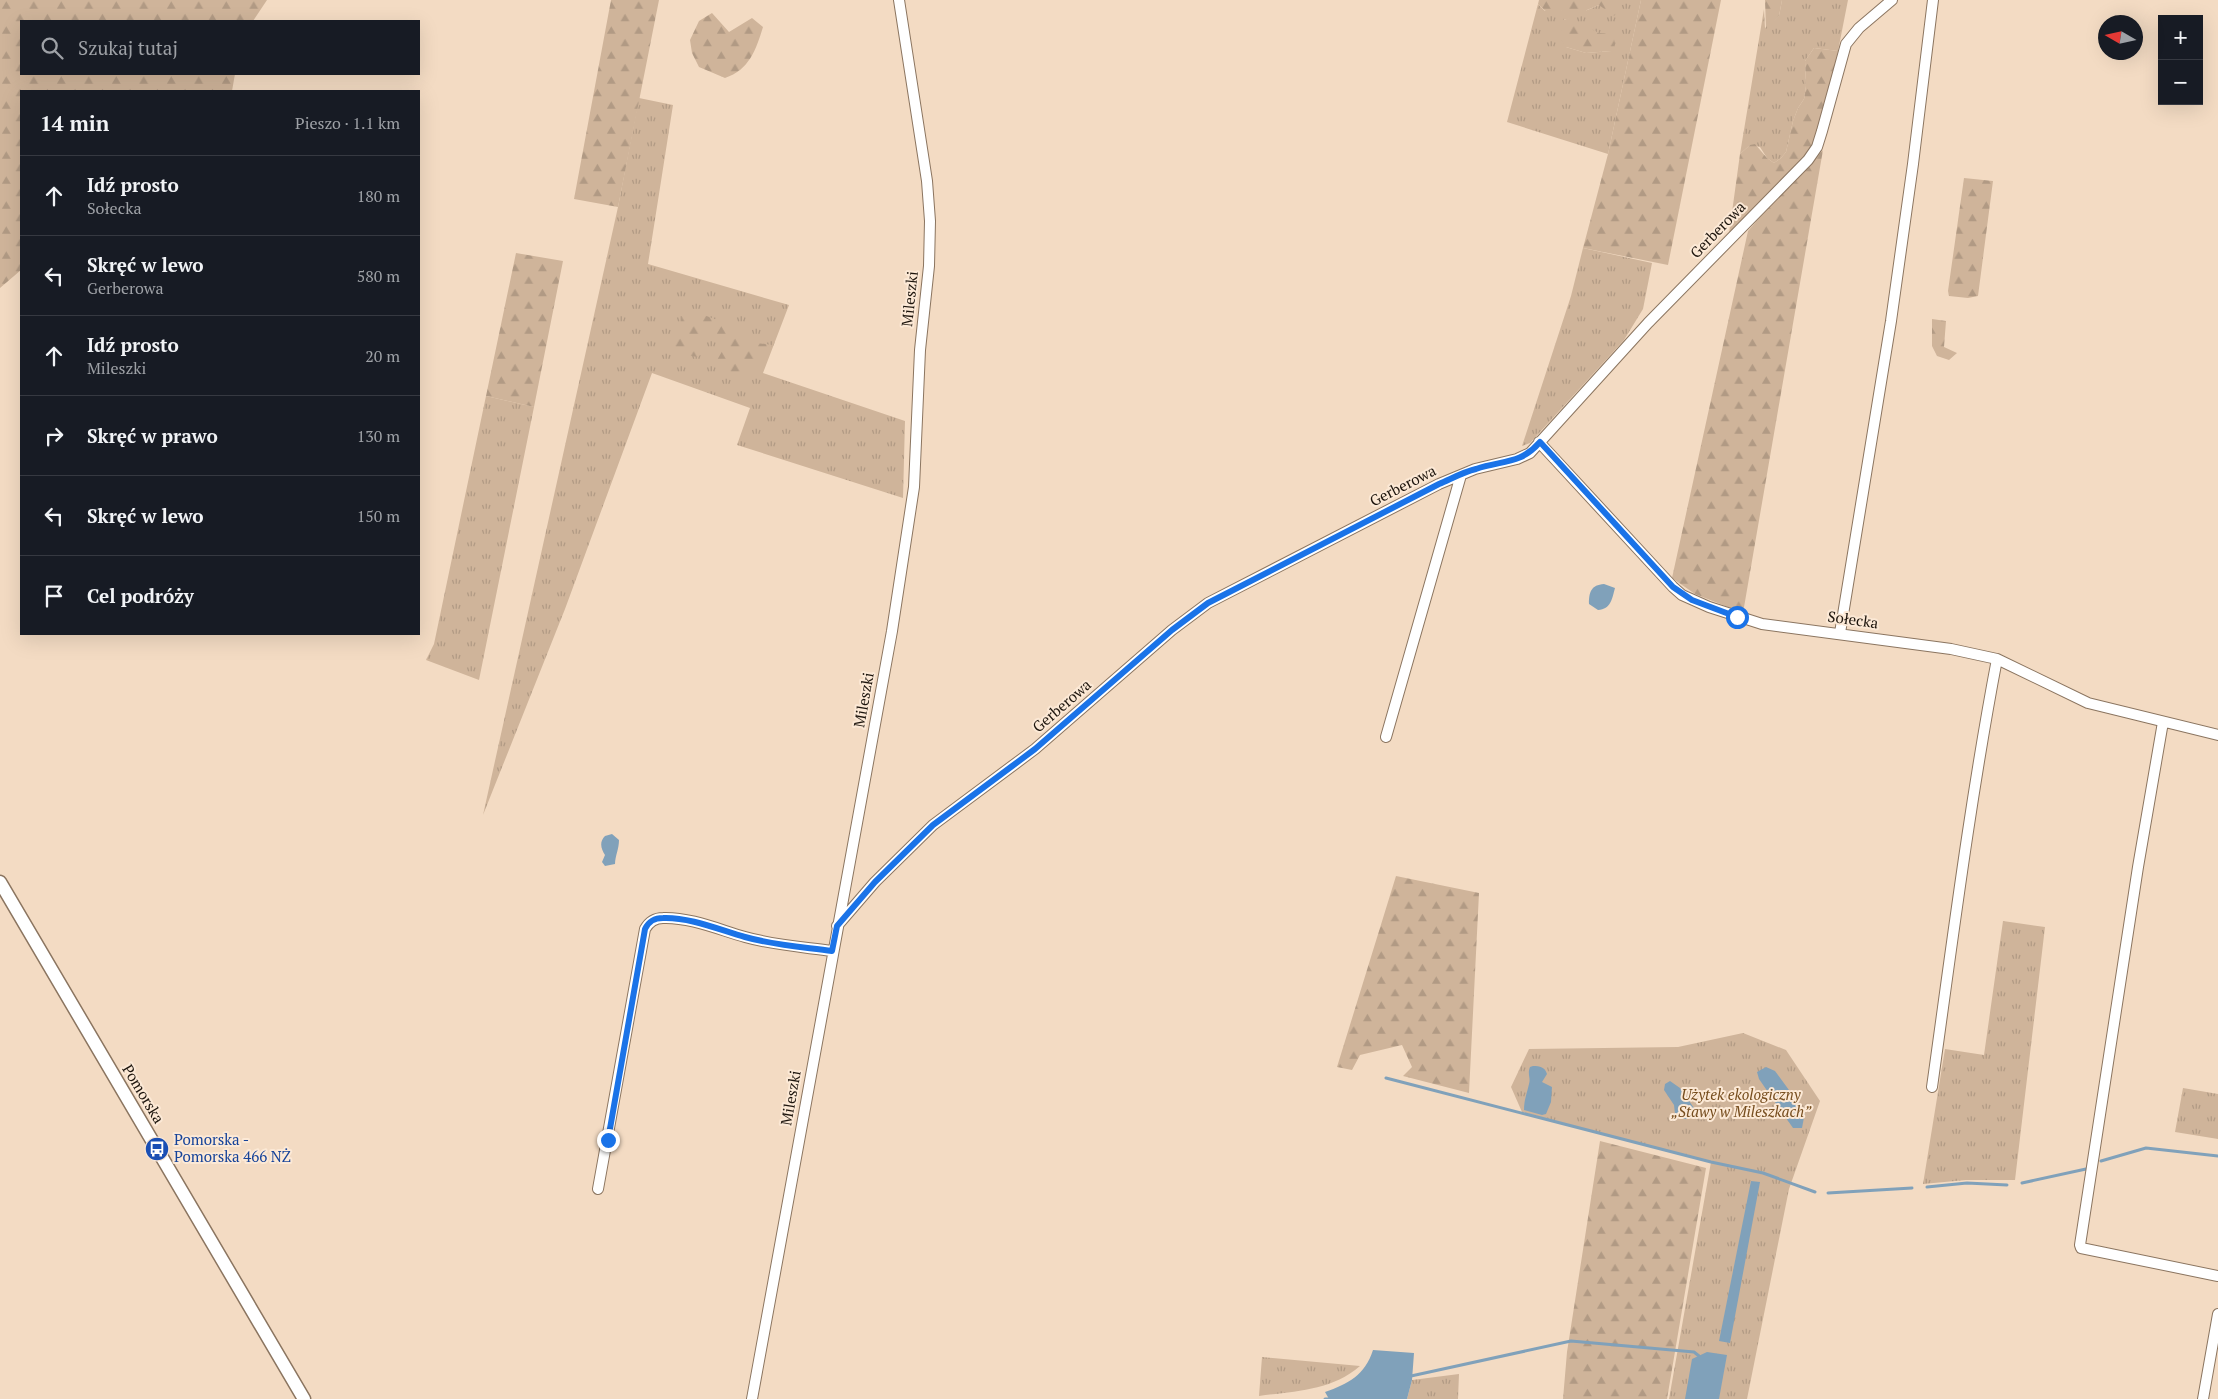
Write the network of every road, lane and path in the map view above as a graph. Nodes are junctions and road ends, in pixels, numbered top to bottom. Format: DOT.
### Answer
graph roads {
  1 [pos="899,0"];
  2 [pos="1892,0"];
  3 [pos="1933,0"];
  4 [pos="1540,442"];
  5 [pos="1461,475"];
  6 [pos="1840,633"];
  7 [pos="1996,659"];
  8 [pos="2163,722"];
  9 [pos="2218,735"];
  10 [pos="1386,737"];
  11 [pos="0,882"];
  12 [pos="837,926"];
  13 [pos="832,951"];
  14 [pos="1932,1087"];
  15 [pos="598,1189"];
  16 [pos="2218,1276"];
  17 [pos="2218,1314"];
  18 [pos="304,1399"];
  19 [pos="752,1399"];
  20 [pos="2203,1399"];
  1 -- 12 [label="street, Mileszki"];
  2 -- 4 [label="street, Gerberowa"];
  3 -- 6 [label="street"];
  4 -- 5 [label="street, Gerberowa"];
  4 -- 6 [label="street, Sołecka"];
  5 -- 10 [label="street"];
  5 -- 12 [label="street, Gerberowa"];
  6 -- 7 [label="street, Sołecka"];
  7 -- 8 [label="street, Sołecka"];
  7 -- 14 [label="street"];
  8 -- 9 [label="street, Sołecka"];
  8 -- 16 [label="street"];
  11 -- 18 [label="street, Pomorska"];
  12 -- 13 [label="street, Mileszki"];
  13 -- 15 [label="street"];
  13 -- 19 [label="street, Mileszki"];
  17 -- 20 [label="street"];
}
